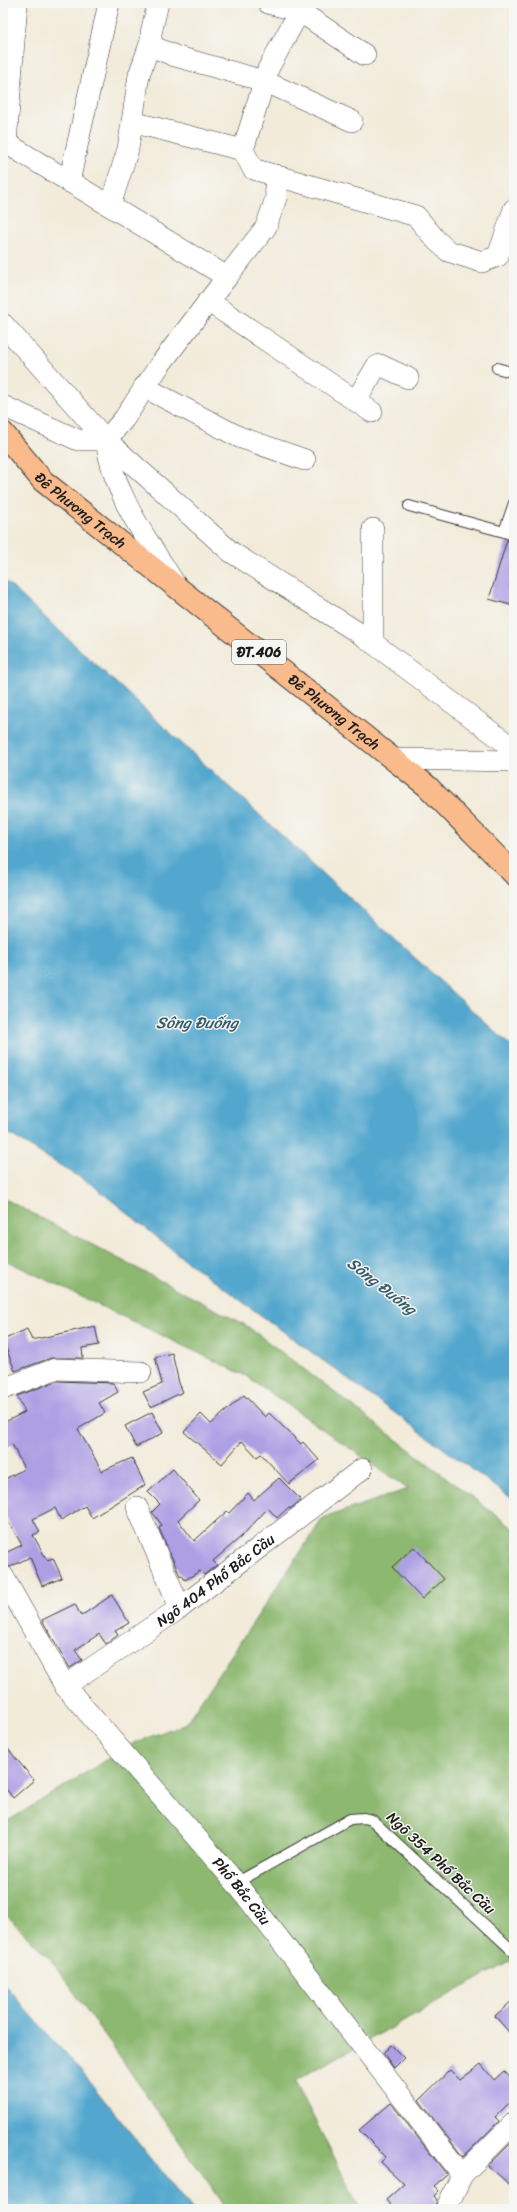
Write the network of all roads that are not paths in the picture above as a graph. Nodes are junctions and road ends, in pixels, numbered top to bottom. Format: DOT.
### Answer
graph roads {
  1 [pos="17,3"];
  2 [pos="109,3"];
  3 [pos="158,3"];
  4 [pos="268,3"];
  5 [pos="301,7"];
  6 [pos="151,41"];
  7 [pos="365,55"];
  8 [pos="7,60"];
  9 [pos="264,81"];
  10 [pos="352,121"];
  11 [pos="132,122"];
  12 [pos="243,150"];
  13 [pos="275,175"];
  14 [pos="69,182"];
  15 [pos="110,206"];
  16 [pos="514,209"];
  17 [pos="227,277"];
  18 [pos="208,302"];
  19 [pos="3,324"];
  20 [pos="497,368"];
  21 [pos="514,373"];
  22 [pos="408,378"];
  23 [pos="144,387"];
  24 [pos="3,406"];
  25 [pos="3,433"];
  26 [pos="106,440"];
  27 [pos="305,460"];
  28 [pos="514,503"];
  29 [pos="409,506"];
  30 [pos="373,529"];
  31 [pos="509,534"];
  32 [pos="178,588"];
  33 [pos="373,643"];
  34 [pos="514,749"];
  35 [pos="394,759"];
  36 [pos="514,761"];
  37 [pos="514,874"];
  38 [pos="141,1372"];
  39 [pos="3,1390"];
  40 [pos="362,1469"];
  41 [pos="137,1507"];
  42 [pos="3,1576"];
  43 [pos="180,1608"];
  44 [pos="65,1686"];
  45 [pos="236,1883"];
  46 [pos="514,1952"];
  47 [pos="514,2123"];
  48 [pos="462,2175"];
  49 [pos="446,2209"];
  1 -- 8 [label="street"];
  2 -- 14 [label="street"];
  3 -- 6 [label="street"];
  4 -- 5 [label="street"];
  5 -- 7 [label="street"];
  5 -- 9 [label="street"];
  6 -- 9 [label="street"];
  6 -- 11 [label="street"];
  8 -- 14 [label="street"];
  9 -- 10 [label="street"];
  9 -- 12 [label="street"];
  11 -- 12 [label="street"];
  11 -- 15 [label="street"];
  12 -- 13 [label="street"];
  13 -- 16 [label="street"];
  13 -- 17 [label="street"];
  14 -- 15 [label="street"];
  15 -- 17 [label="street"];
  17 -- 18 [label="street"];
  18 -- 22 [label="street"];
  18 -- 23 [label="street"];
  19 -- 26 [label="street"];
  20 -- 21 [label="lane"];
  23 -- 26 [label="street"];
  23 -- 27 [label="street"];
  24 -- 26 [label="street"];
  25 -- 32 [label="main road, Đê Phương Trạch / ĐT.406"];
  26 -- 32 [label="street"];
  26 -- 33 [label="street"];
  28 -- 31 [label="lane"];
  29 -- 31 [label="lane"];
  30 -- 33 [label="street"];
  32 -- 35 [label="main road, Đê Phương Trạch / ĐT.406"];
  33 -- 34 [label="street"];
  35 -- 36 [label="street"];
  35 -- 37 [label="main road, Đê Phương Trạch / ĐT.406"];
  38 -- 39 [label="street"];
  40 -- 43 [label="street, Ngõ 404 Phố Bắc Cầu"];
  41 -- 43 [label="street"];
  42 -- 44 [label="street, Phố Bắc Cầu"];
  43 -- 44 [label="street, Ngõ 404 Phố Bắc Cầu"];
  44 -- 45 [label="street, Phố Bắc Cầu"];
  45 -- 46 [label="lane, Ngõ 354 Phố Bắc Cầu"];
  45 -- 48 [label="street, Phố Bắc Cầu"];
  47 -- 48 [label="street"];
  48 -- 49 [label="street"];
}
